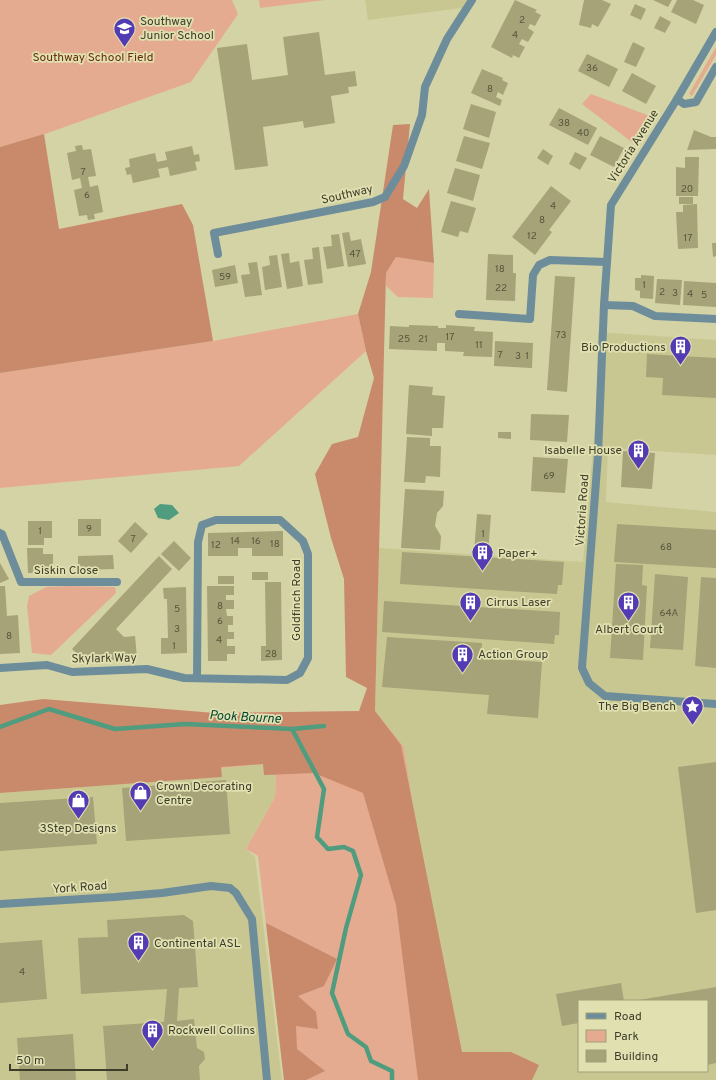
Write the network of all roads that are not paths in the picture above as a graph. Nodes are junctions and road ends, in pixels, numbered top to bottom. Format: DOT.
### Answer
graph roads {
  1 [pos="472,0"];
  2 [pos="716,32"];
  3 [pos="716,67"];
  4 [pos="677,99"];
  5 [pos="611,205"];
  6 [pos="218,254"];
  7 [pos="607,262"];
  8 [pos="604,305"];
  9 [pos="459,314"];
  10 [pos="716,319"];
  11 [pos="0,533"];
  12 [pos="117,582"];
  13 [pos="0,668"];
  14 [pos="184,678"];
  15 [pos="197,678"];
  16 [pos="716,704"];
  17 [pos="0,904"];
  18 [pos="267,1080"];
  1 -- 6 [label="street, Southway"];
  2 -- 4 [label="street, Victoria Avenue"];
  3 -- 4 [label="street"];
  4 -- 5 [label="street, Victoria Avenue"];
  5 -- 7 [label="street, Victoria Road"];
  7 -- 8 [label="street, Victoria Road"];
  7 -- 9 [label="street"];
  8 -- 10 [label="street"];
  8 -- 16 [label="street, Victoria Road"];
  11 -- 12 [label="street, Siskin Close"];
  13 -- 14 [label="street, Skylark Way"];
  14 -- 15 [label="street, Goldfinch Road"];
  15 -- 15 [label="street, Goldfinch Road"];
  17 -- 18 [label="street, York Road"];
}
